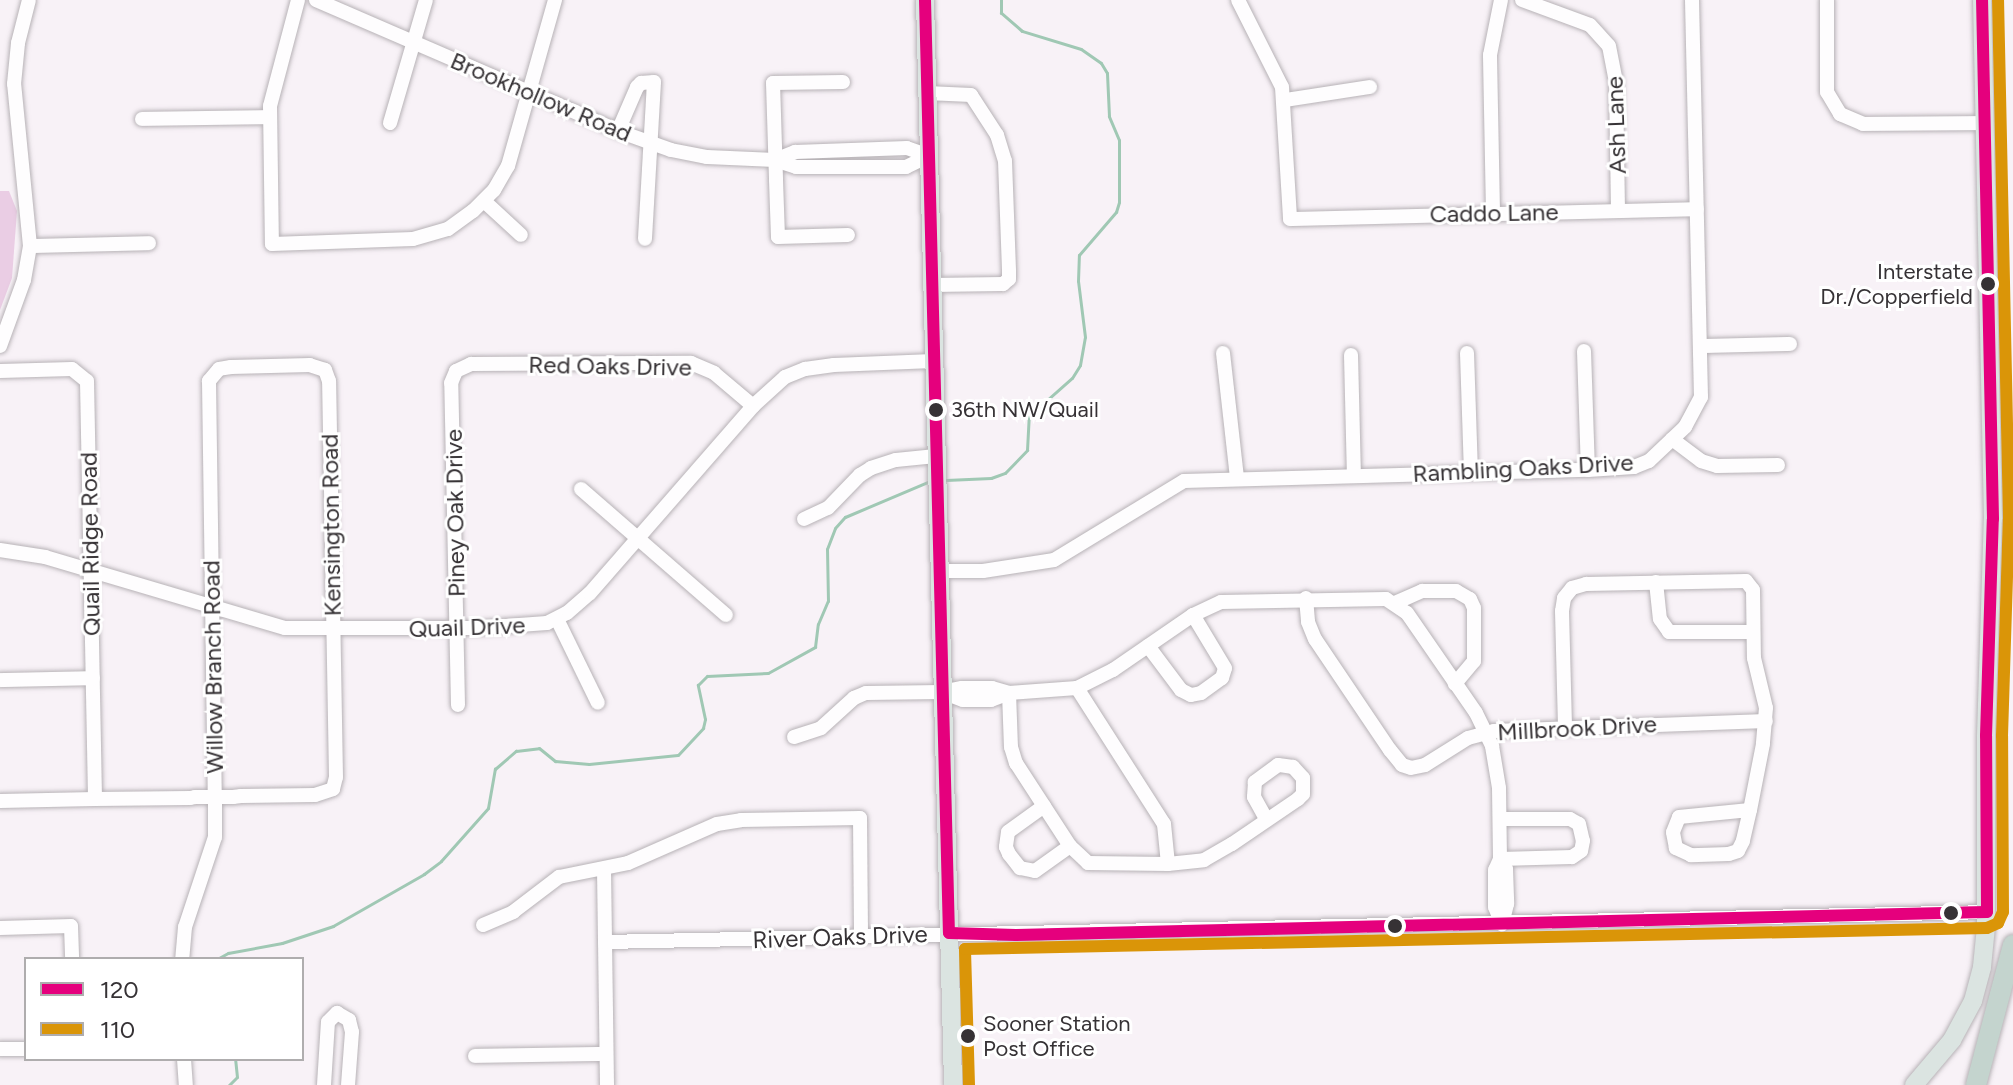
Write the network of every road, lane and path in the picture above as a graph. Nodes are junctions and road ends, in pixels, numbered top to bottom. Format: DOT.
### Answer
graph roads {
  1 [pos="29,0"];
  2 [pos="298,0"];
  3 [pos="316,0"];
  4 [pos="426,0"];
  5 [pos="555,0"];
  6 [pos="925,0"];
  7 [pos="1238,0"];
  8 [pos="1501,0"];
  9 [pos="1522,0"];
  10 [pos="1692,0"];
  11 [pos="1827,0"];
  12 [pos="1982,0"];
  13 [pos="1557,5"];
  14 [pos="413,41"];
  15 [pos="843,82"];
  16 [pos="1370,87"];
  17 [pos="529,92"];
  18 [pos="927,93"];
  19 [pos="1285,100"];
  20 [pos="270,117"];
  21 [pos="142,119"];
  22 [pos="390,123"];
  23 [pos="1984,123"];
  24 [pos="618,131"];
  25 [pos="650,143"];
  26 [pos="929,156"];
  27 [pos="775,160"];
  28 [pos="484,201"];
  29 [pos="1697,209"];
  30 [pos="1618,211"];
  31 [pos="1493,213"];
  32 [pos="521,235"];
  33 [pos="848,235"];
  34 [pos="645,239"];
  35 [pos="149,243"];
  36 [pos="30,246"];
  37 [pos="932,285"];
  38 [pos="1790,344"];
  39 [pos="0,346"];
  40 [pos="1701,346"];
  41 [pos="1584,351"];
  42 [pos="1223,353"];
  43 [pos="1467,353"];
  44 [pos="1351,355"];
  45 [pos="933,361"];
  46 [pos="0,371"];
  47 [pos="456,371"];
  48 [pos="216,372"];
  49 [pos="753,406"];
  50 [pos="1672,439"];
  51 [pos="936,463"];
  52 [pos="1778,465"];
  53 [pos="1588,470"];
  54 [pos="1471,472"];
  55 [pos="1354,475"];
  56 [pos="1237,478"];
  57 [pos="581,489"];
  58 [pos="804,519"];
  59 [pos="638,538"];
  60 [pos="0,550"];
  61 [pos="939,571"];
  62 [pos="90,572"];
  63 [pos="1656,582"];
  64 [pos="1306,598"];
  65 [pos="1395,603"];
  66 [pos="212,609"];
  67 [pos="726,615"];
  68 [pos="1193,615"];
  69 [pos="557,619"];
  70 [pos="457,629"];
  71 [pos="333,631"];
  72 [pos="1753,632"];
  73 [pos="1148,646"];
  74 [pos="93,678"];
  75 [pos="0,680"];
  76 [pos="1455,684"];
  77 [pos="1077,688"];
  78 [pos="941,692"];
  79 [pos="1009,693"];
  80 [pos="598,703"];
  81 [pos="458,705"];
  82 [pos="1766,721"];
  83 [pos="1565,726"];
  84 [pos="1486,733"];
  85 [pos="794,737"];
  86 [pos="215,797"];
  87 [pos="95,799"];
  88 [pos="0,801"];
  89 [pos="1044,806"];
  90 [pos="1750,810"];
  91 [pos="1500,819"];
  92 [pos="1267,820"];
  93 [pos="1070,846"];
  94 [pos="1500,859"];
  95 [pos="1168,864"];
  96 [pos="604,869"];
  97 [pos="1987,912"];
  98 [pos="1502,924"];
  99 [pos="483,925"];
  100 [pos="0,928"];
  101 [pos="949,933"];
  102 [pos="861,937"];
  103 [pos="605,942"];
  104 [pos="2013,945"];
  105 [pos="72,957"];
  106 [pos="182,957"];
  107 [pos="0,1049"];
  108 [pos="24,1049"];
  109 [pos="606,1054"];
  110 [pos="475,1056"];
  111 [pos="184,1061"];
  112 [pos="186,1085"];
  113 [pos="324,1085"];
  114 [pos="348,1085"];
  115 [pos="607,1085"];
  116 [pos="953,1085"];
  117 [pos="1914,1085"];
  118 [pos="1976,1085"];
  1 -- 36 [label="street"];
  2 -- 20 [label="street"];
  3 -- 14 [label="street, Brookhollow Road"];
  4 -- 14 [label="street"];
  5 -- 17 [label="street"];
  6 -- 18 [label="main road"];
  7 -- 19 [label="street"];
  8 -- 31 [label="street"];
  9 -- 13 [label="street, Ash Lane"];
  10 -- 29 [label="street, Rambling Oaks Drive"];
  11 -- 23 [label="street"];
  12 -- 23 [label="main road"];
  13 -- 30 [label="street, Ash Lane"];
  14 -- 17 [label="street, Brookhollow Road"];
  14 -- 22 [label="street"];
  15 -- 27 [label="street"];
  16 -- 19 [label="street"];
  17 -- 24 [label="street, Brookhollow Road"];
  17 -- 28 [label="street"];
  18 -- 26 [label="main road"];
  18 -- 37 [label="street"];
  19 -- 31 [label="street, Caddo Lane"];
  20 -- 21 [label="street"];
  20 -- 28 [label="street"];
  23 -- 97 [label="main road"];
  24 -- 25 [label="street, Brookhollow Road"];
  24 -- 25 [label="street"];
  25 -- 27 [label="street, Brookhollow Road"];
  25 -- 34 [label="street"];
  26 -- 27 [label="street, Brookhollow Road"];
  26 -- 37 [label="main road"];
  27 -- 33 [label="street"];
  28 -- 32 [label="street"];
  29 -- 30 [label="street, Caddo Lane"];
  29 -- 40 [label="street, Rambling Oaks Drive"];
  30 -- 31 [label="street, Caddo Lane"];
  35 -- 36 [label="street"];
  36 -- 39 [label="street"];
  37 -- 45 [label="main road"];
  38 -- 40 [label="street"];
  40 -- 50 [label="street, Rambling Oaks Drive"];
  41 -- 53 [label="street"];
  42 -- 56 [label="street"];
  43 -- 54 [label="street"];
  44 -- 55 [label="street"];
  45 -- 49 [label="street, Quail Drive"];
  45 -- 51 [label="main road"];
  46 -- 62 [label="street, Quail Ridge Road"];
  47 -- 49 [label="street, Red Oaks Drive"];
  47 -- 70 [label="street, Piney Oak Drive"];
  48 -- 66 [label="street, Willow Branch Road"];
  48 -- 71 [label="street, Kensington Road"];
  49 -- 59 [label="street, Quail Drive"];
  50 -- 52 [label="street"];
  50 -- 53 [label="street, Rambling Oaks Drive"];
  51 -- 58 [label="street"];
  51 -- 61 [label="main road"];
  53 -- 54 [label="street, Rambling Oaks Drive"];
  54 -- 55 [label="street, Rambling Oaks Drive"];
  55 -- 56 [label="street, Rambling Oaks Drive"];
  56 -- 61 [label="street, Rambling Oaks Drive"];
  57 -- 59 [label="street"];
  59 -- 67 [label="street"];
  59 -- 69 [label="street, Quail Drive"];
  60 -- 62 [label="street, Quail Drive"];
  61 -- 78 [label="main road"];
  62 -- 66 [label="street, Quail Drive"];
  62 -- 74 [label="street, Quail Ridge Road"];
  63 -- 72 [label="street"];
  63 -- 72 [label="street"];
  63 -- 83 [label="street"];
  64 -- 65 [label="street"];
  64 -- 68 [label="street"];
  64 -- 84 [label="street, Millbrook Drive"];
  65 -- 76 [label="street"];
  65 -- 76 [label="street"];
  66 -- 71 [label="street, Quail Drive"];
  66 -- 86 [label="street, Willow Branch Road"];
  68 -- 73 [label="street"];
  68 -- 73 [label="street"];
  69 -- 70 [label="street, Quail Drive"];
  69 -- 80 [label="street"];
  70 -- 71 [label="street, Quail Drive"];
  70 -- 81 [label="street, Piney Oak Drive"];
  71 -- 86 [label="street, Kensington Road"];
  72 -- 82 [label="street"];
  73 -- 77 [label="street"];
  74 -- 75 [label="street"];
  74 -- 87 [label="street, Quail Ridge Road"];
  76 -- 84 [label="street"];
  77 -- 79 [label="street"];
  77 -- 95 [label="street"];
  78 -- 79 [label="street"];
  78 -- 85 [label="street"];
  78 -- 101 [label="main road"];
  79 -- 89 [label="street"];
  82 -- 83 [label="street, Millbrook Drive"];
  82 -- 90 [label="street"];
  83 -- 84 [label="street, Millbrook Drive"];
  84 -- 91 [label="street"];
  86 -- 87 [label="street"];
  86 -- 106 [label="street, Willow Branch Road"];
  87 -- 88 [label="street"];
  89 -- 93 [label="street"];
  89 -- 93 [label="street"];
  90 -- 90 [label="street"];
  91 -- 94 [label="street"];
  91 -- 94 [label="street"];
  92 -- 95 [label="street"];
  93 -- 95 [label="street"];
  94 -- 98 [label="street"];
  96 -- 99 [label="street"];
  96 -- 102 [label="street"];
  96 -- 103 [label="street"];
  97 -- 98 [label="street, River Oaks Drive"];
  97 -- 117 [label="main road"];
  98 -- 101 [label="street, River Oaks Drive"];
  100 -- 105 [label="street"];
  101 -- 102 [label="street, River Oaks Drive"];
  101 -- 116 [label="main road"];
  102 -- 103 [label="street, River Oaks Drive"];
  103 -- 109 [label="street"];
  104 -- 118 [label="highway"];
  107 -- 108 [label="street"];
  109 -- 110 [label="street"];
  109 -- 115 [label="street"];
  111 -- 112 [label="street"];
  113 -- 114 [label="street"];
}
